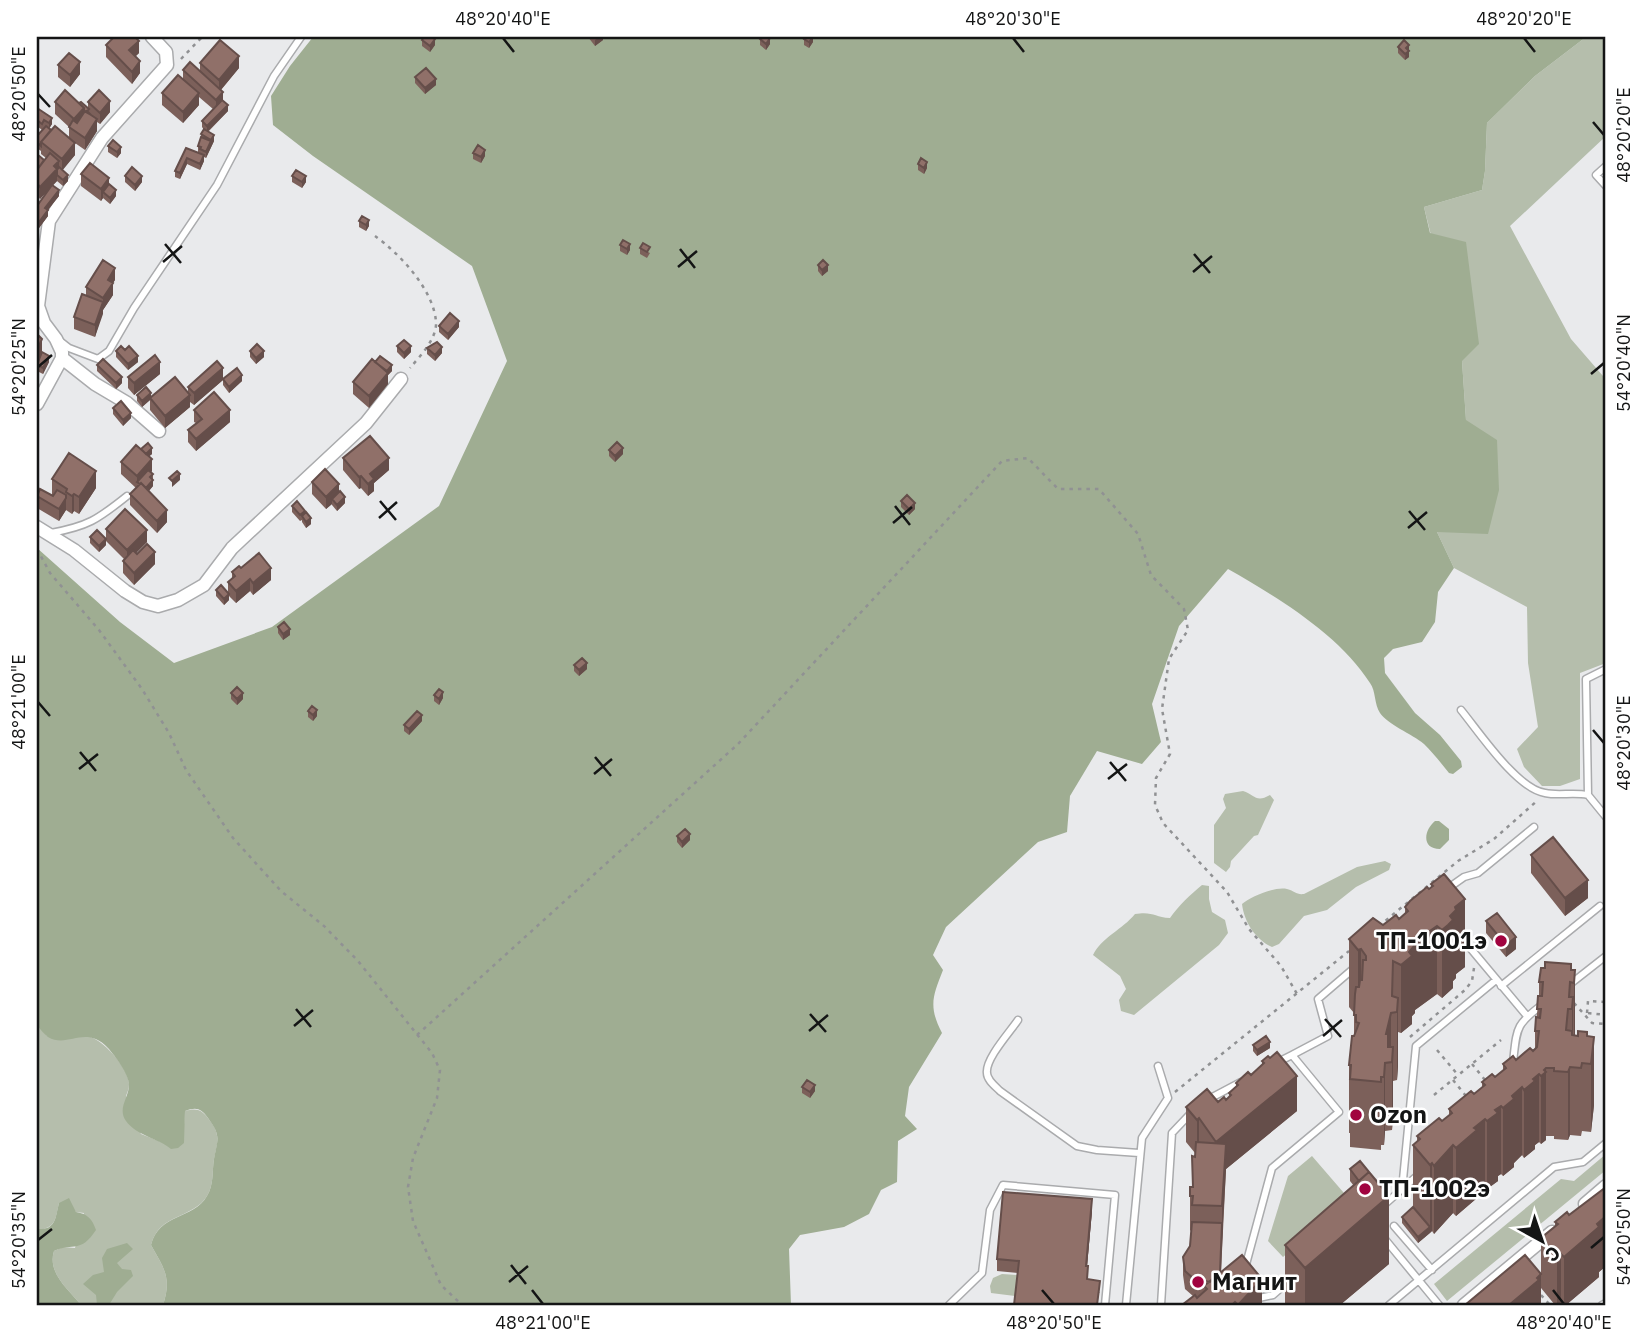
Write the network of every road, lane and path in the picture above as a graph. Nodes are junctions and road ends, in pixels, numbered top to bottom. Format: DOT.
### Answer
graph roads {
  1 [pos="152,37"];
  2 [pos="202,37"];
  3 [pos="301,37"];
  4 [pos="167,65"];
  5 [pos="1606,166"];
  6 [pos="1606,186"];
  7 [pos="374,236"];
  8 [pos="56,339"];
  9 [pos="62,358"];
  10 [pos="401,379"];
  11 [pos="37,404"];
  12 [pos="159,431"];
  13 [pos="127,496"];
  14 [pos="37,527"];
  15 [pos="51,533"];
  16 [pos="37,549"];
  17 [pos="1606,670"];
  18 [pos="1461,710"];
  19 [pos="1545,793"];
  20 [pos="1588,795"];
  21 [pos="1606,817"];
  22 [pos="1534,827"];
  23 [pos="1439,895"];
  24 [pos="1600,906"];
  25 [pos="1456,931"];
  26 [pos="1372,932"];
  27 [pos="1351,949"];
  28 [pos="1606,956"];
  29 [pos="1359,964"];
  30 [pos="1473,964"];
  31 [pos="1499,983"];
  32 [pos="1563,989"];
  33 [pos="1297,993"];
  34 [pos="1554,996"];
  35 [pos="1606,1002"];
  36 [pos="1586,1014"];
  37 [pos="1606,1015"];
  38 [pos="1527,1016"];
  39 [pos="1018,1020"];
  40 [pos="1606,1024"];
  41 [pos="417,1035"];
  42 [pos="1500,1040"];
  43 [pos="1408,1049"];
  44 [pos="1437,1050"];
  45 [pos="1292,1055"];
  46 [pos="1472,1064"];
  47 [pos="1158,1066"];
  48 [pos="1267,1068"];
  49 [pos="1512,1069"];
  50 [pos="1458,1075"];
  51 [pos="1453,1080"];
  52 [pos="1485,1080"];
  53 [pos="1243,1081"];
  54 [pos="1434,1095"];
  55 [pos="1466,1096"];
  56 [pos="1168,1098"];
  57 [pos="1606,1143"];
  58 [pos="1139,1153"];
  59 [pos="1426,1166"];
  60 [pos="1606,1186"];
  61 [pos="1402,1190"];
  62 [pos="1377,1212"];
  63 [pos="1394,1226"];
  64 [pos="1377,1229"];
  65 [pos="1432,1270"];
  66 [pos="1301,1271"];
  67 [pos="1242,1279"];
  68 [pos="1419,1281"];
  69 [pos="1534,1287"];
  70 [pos="1248,1300"];
  71 [pos="462,1305"];
  72 [pos="949,1305"];
  73 [pos="1105,1305"];
  74 [pos="1126,1305"];
  75 [pos="1161,1305"];
  76 [pos="1389,1305"];
  77 [pos="1439,1305"];
  78 [pos="1464,1305"];
  79 [pos="1550,1305"];
  1 -- 4 [label="street"];
  2 -- 4 [label="path"];
  3 -- 8 [label="lane"];
  4 -- 8 [label="street"];
  5 -- 6 [label="lane"];
  7 -- 10 [label="path"];
  8 -- 9 [label="street"];
  9 -- 11 [label="street"];
  9 -- 12 [label="street"];
  10 -- 15 [label="street"];
  13 -- 15 [label="lane"];
  14 -- 15 [label="street"];
  16 -- 41 [label="path"];
  17 -- 20 [label="lane"];
  18 -- 19 [label="lane"];
  19 -- 20 [label="lane"];
  19 -- 26 [label="path"];
  20 -- 21 [label="lane"];
  22 -- 23 [label="lane"];
  24 -- 31 [label="lane"];
  25 -- 31 [label="lane"];
  27 -- 33 [label="path"];
  28 -- 32 [label="lane"];
  29 -- 45 [label="lane"];
  30 -- 43 [label="path"];
  31 -- 38 [label="lane"];
  31 -- 61 [label="lane"];
  32 -- 36 [label="path"];
  33 -- 41 [label="path"];
  33 -- 56 [label="path"];
  34 -- 38 [label="lane"];
  35 -- 36 [label="path"];
  36 -- 37 [label="path"];
  36 -- 40 [label="path"];
  38 -- 49 [label="lane"];
  39 -- 58 [label="lane"];
  41 -- 71 [label="path"];
  42 -- 46 [label="path"];
  44 -- 50 [label="path"];
  45 -- 48 [label="lane"];
  45 -- 67 [label="lane"];
  46 -- 50 [label="path"];
  46 -- 52 [label="path"];
  47 -- 56 [label="lane"];
  50 -- 51 [label="path"];
  51 -- 54 [label="path"];
  51 -- 55 [label="path"];
  53 -- 75 [label="lane"];
  56 -- 58 [label="lane"];
  57 -- 65 [label="lane"];
  58 -- 74 [label="lane"];
  59 -- 61 [label="lane"];
  60 -- 78 [label="street"];
  61 -- 62 [label="lane"];
  63 -- 65 [label="lane"];
  64 -- 68 [label="lane"];
  65 -- 68 [label="lane"];
  66 -- 70 [label="lane"];
  68 -- 76 [label="lane"];
  68 -- 77 [label="lane"];
  69 -- 79 [label="path"];
  72 -- 73 [label="lane"];
}
